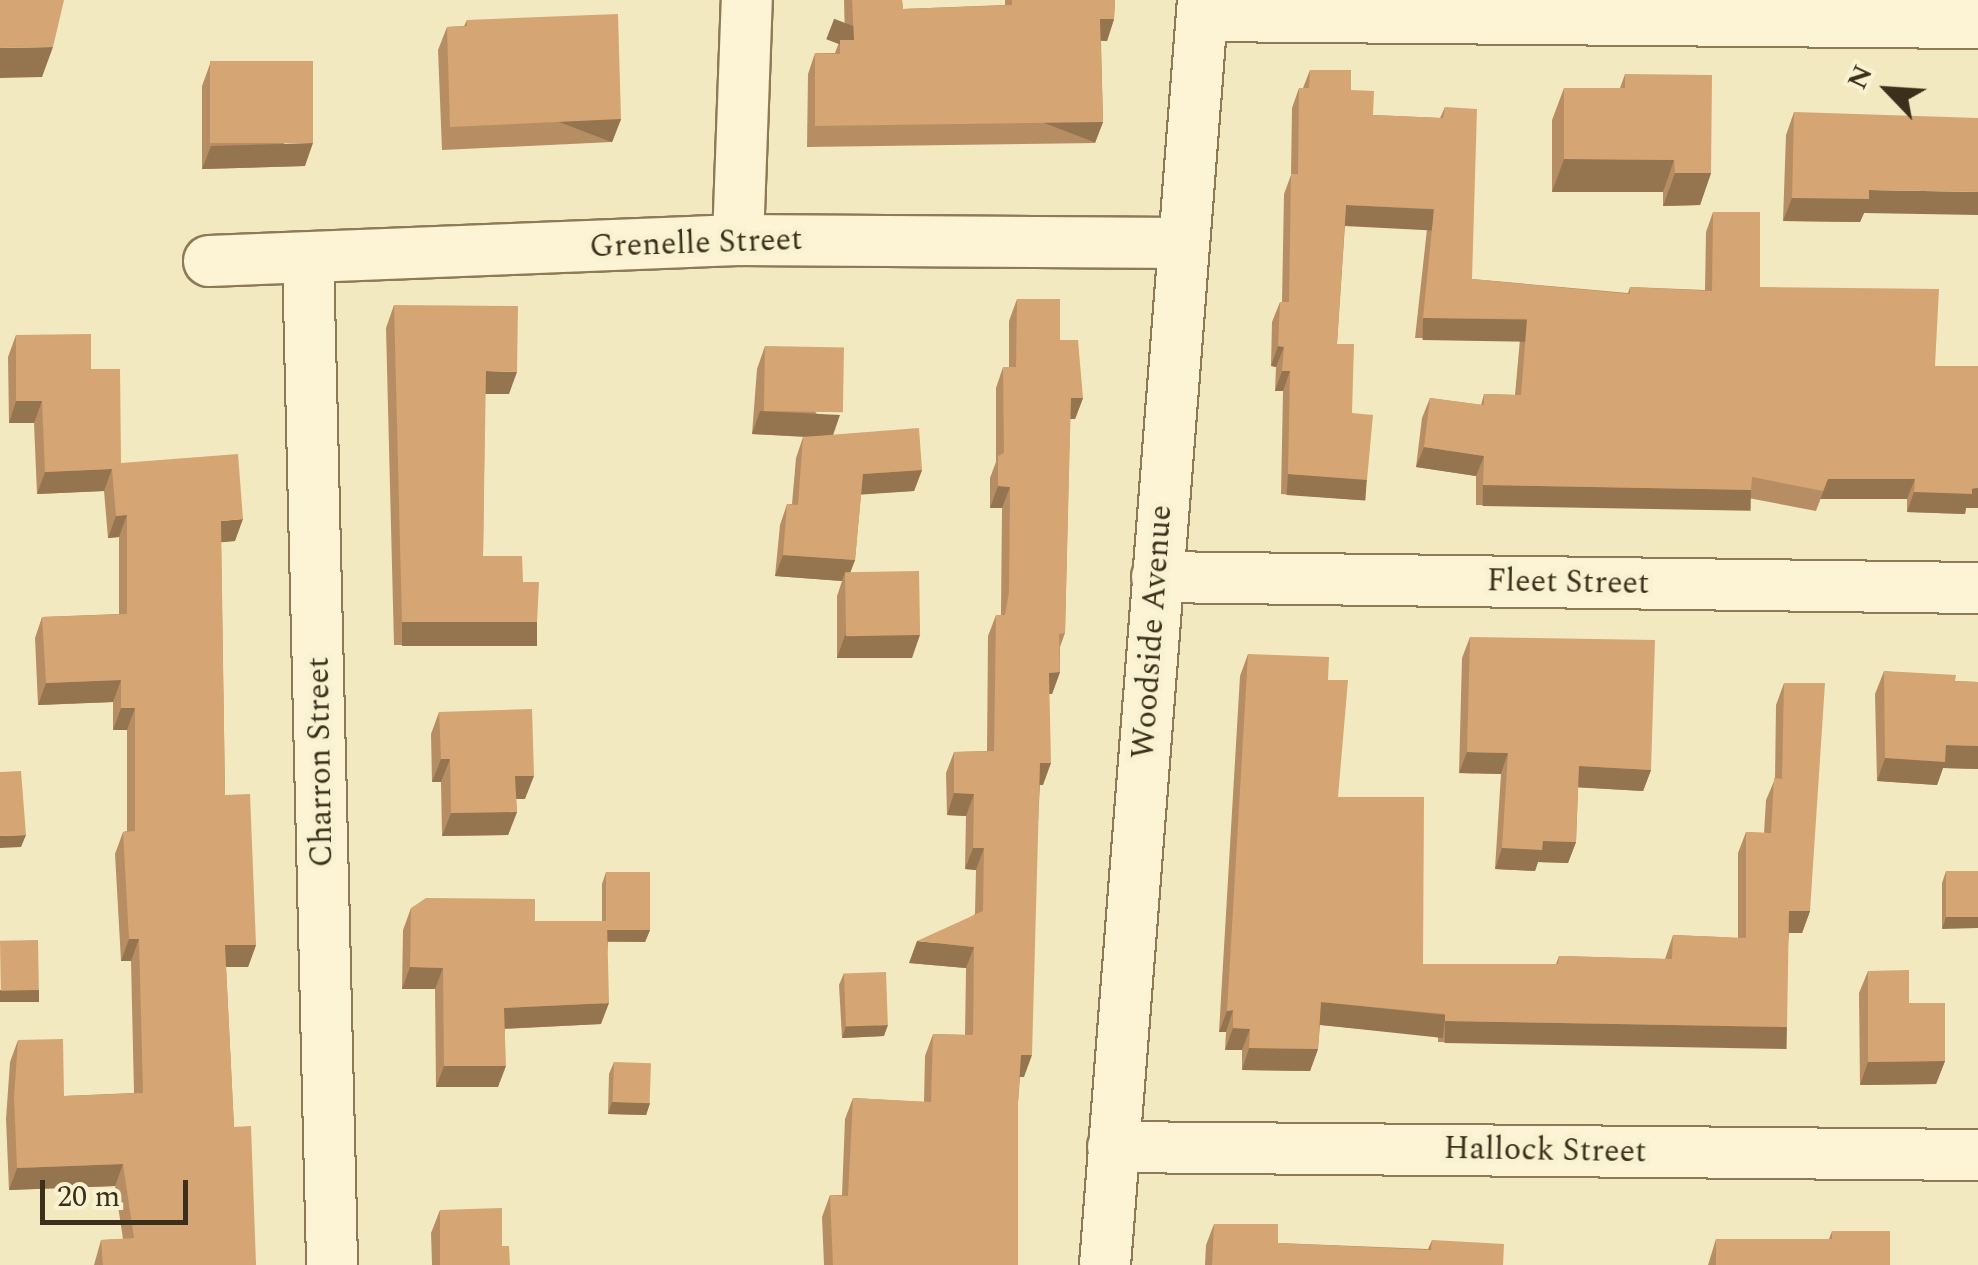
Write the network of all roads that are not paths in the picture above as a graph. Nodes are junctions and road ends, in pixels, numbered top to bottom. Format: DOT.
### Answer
graph roads {
  1 [pos="747,0"];
  2 [pos="1203,8"];
  3 [pos="1978,23"];
  4 [pos="738,240"];
  5 [pos="1183,244"];
  6 [pos="308,258"];
  7 [pos="209,261"];
  8 [pos="1157,577"];
  9 [pos="1978,588"];
  10 [pos="1113,1147"];
  11 [pos="1978,1155"];
  12 [pos="332,1265"];
  13 [pos="1105,1265"];
  1 -- 4 [label="street"];
  2 -- 3 [label="street"];
  2 -- 5 [label="street, Woodside Avenue"];
  4 -- 5 [label="street, Grenelle Street"];
  4 -- 6 [label="street, Grenelle Street"];
  5 -- 8 [label="street, Woodside Avenue"];
  6 -- 7 [label="street, Grenelle Street"];
  6 -- 12 [label="street, Charron Street"];
  8 -- 9 [label="street, Fleet Street"];
  8 -- 10 [label="street, Woodside Avenue"];
  10 -- 11 [label="street, Hallock Street"];
  10 -- 13 [label="street, Woodside Avenue"];
}
